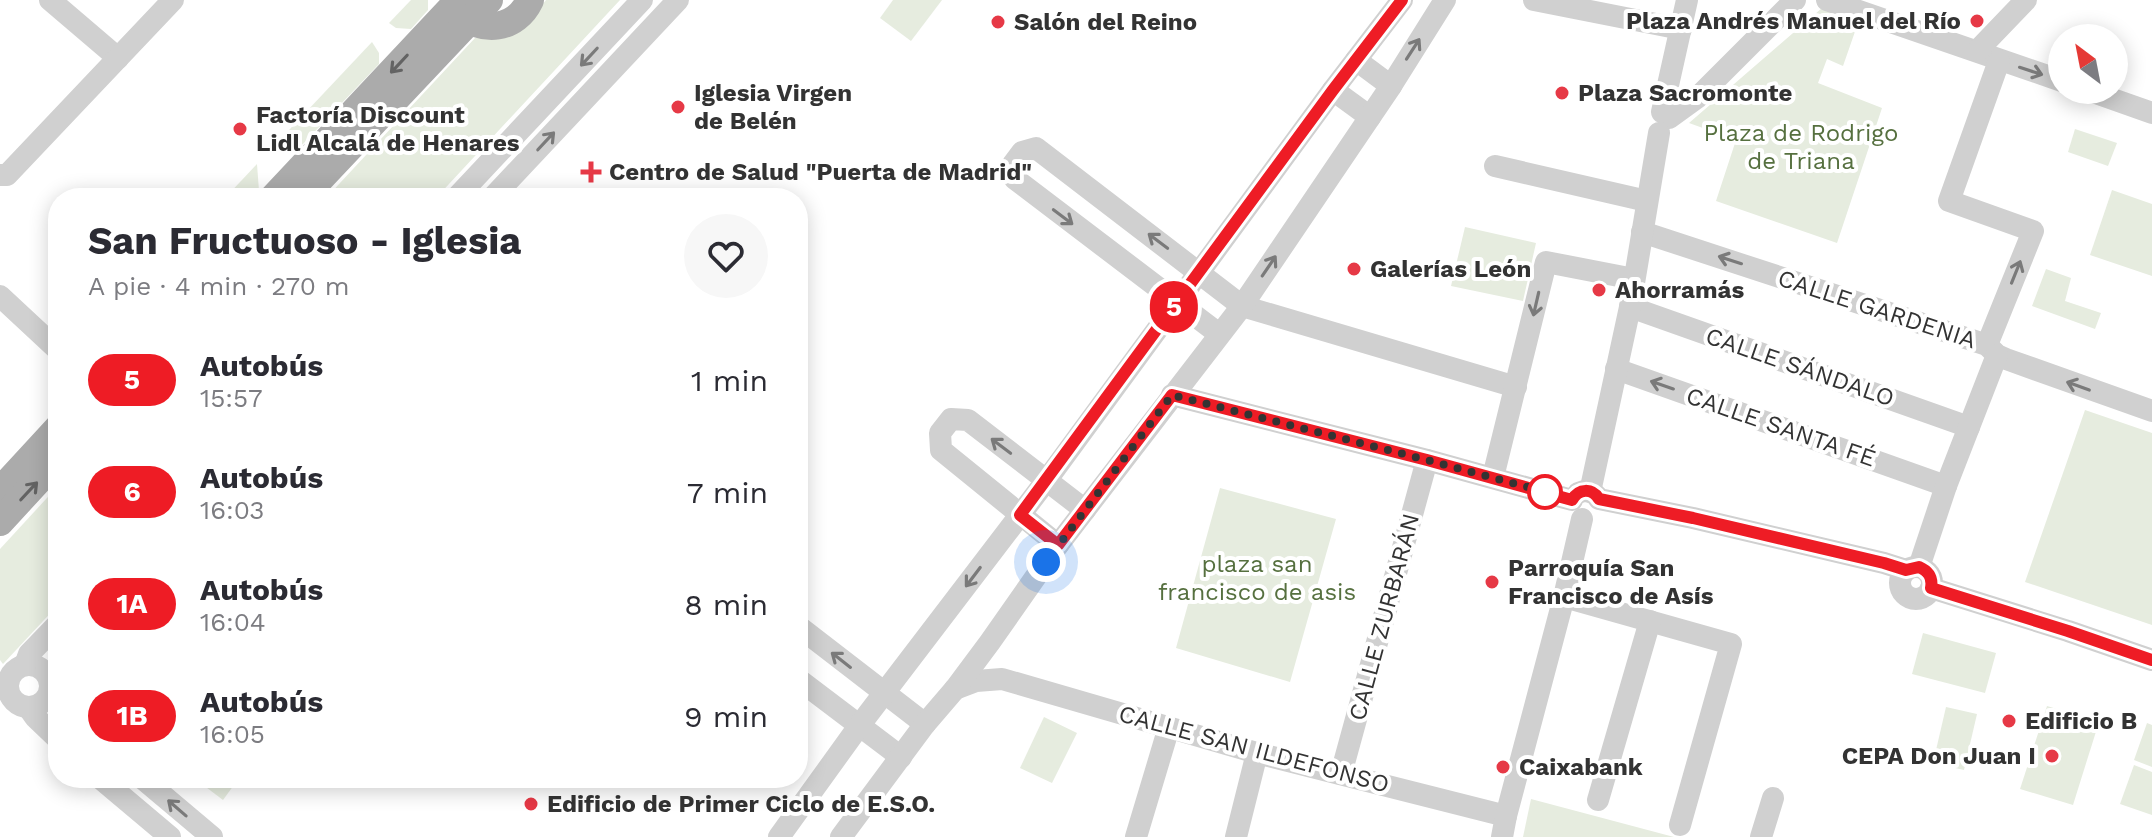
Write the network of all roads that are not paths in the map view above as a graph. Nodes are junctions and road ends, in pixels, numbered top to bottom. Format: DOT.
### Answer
graph roads {
  1 [pos="50,0"];
  2 [pos="173,0"];
  3 [pos="489,0"];
  4 [pos="530,0"];
  5 [pos="642,0"];
  6 [pos="678,0"];
  7 [pos="1402,0"];
  8 [pos="1445,0"];
  9 [pos="1534,0"];
  10 [pos="1687,0"];
  11 [pos="1795,0"];
  12 [pos="1827,0"];
  13 [pos="2026,0"];
  14 [pos="457,7"];
  15 [pos="1681,29"];
  16 [pos="1977,51"];
  17 [pos="118,58"];
  18 [pos="1356,60"];
  19 [pos="1999,61"];
  20 [pos="2048,77"];
  21 [pos="1391,86"];
  22 [pos="1333,90"];
  23 [pos="2127,104"];
  24 [pos="2152,113"];
  25 [pos="1370,117"];
  26 [pos="1663,121"];
  27 [pos="1495,166"];
  28 [pos="4,175"];
  29 [pos="283,188"];
  30 [pos="310,188"];
  31 [pos="465,188"];
  32 [pos="501,188"];
  33 [pos="1647,201"];
  34 [pos="1642,232"];
  35 [pos="1200,273"];
  36 [pos="1634,279"];
  37 [pos="0,296"];
  38 [pos="1177,303"];
  39 [pos="1242,306"];
  40 [pos="1630,307"];
  41 [pos="1219,334"];
  42 [pos="48,341"];
  43 [pos="1992,350"];
  44 [pos="1616,369"];
  45 [pos="1516,387"];
  46 [pos="1172,395"];
  47 [pos="2152,411"];
  48 [pos="1969,427"];
  49 [pos="48,439"];
  50 [pos="1427,460"];
  51 [pos="48,470"];
  52 [pos="1493,477"];
  53 [pos="1046,481"];
  54 [pos="1946,486"];
  55 [pos="0,491"];
  56 [pos="1588,505"];
  57 [pos="1085,510"];
  58 [pos="1020,515"];
  59 [pos="0,522"];
  60 [pos="1058,545"];
  61 [pos="1908,573"];
  62 [pos="1564,597"];
  63 [pos="1650,621"];
  64 [pos="48,634"];
  65 [pos="808,634"];
  66 [pos="990,642"];
  67 [pos="2152,660"];
  68 [pos="25,665"];
  69 [pos="48,675"];
  70 [pos="1002,679"];
  71 [pos="808,687"];
  72 [pos="955,689"];
  73 [pos="885,693"];
  74 [pos="48,694"];
  75 [pos="10,696"];
  76 [pos="925,724"];
  77 [pos="859,726"];
  78 [pos="1169,727"];
  79 [pos="48,729"];
  80 [pos="1257,753"];
  81 [pos="901,757"];
  82 [pos="1341,774"];
  83 [pos="112,788"];
  84 [pos="154,788"];
  85 [pos="1773,798"];
  86 [pos="1598,800"];
  87 [pos="1680,825"];
  88 [pos="1504,827"];
  89 [pos="170,837"];
  90 [pos="212,837"];
  91 [pos="779,837"];
  92 [pos="841,837"];
  93 [pos="1136,837"];
  94 [pos="1236,837"];
  95 [pos="1761,837"];
  1 -- 17 [label="street"];
  2 -- 17 [label="street"];
  3 -- 14 [label="main road"];
  4 -- 14 [label="main road"];
  5 -- 31 [label="street, one-way"];
  32 -- 6 [label="street, one-way"];
  7 -- 18 [label="street"];
  21 -- 8 [label="street, one-way"];
  9 -- 15 [label="street"];
  10 -- 15 [label="street"];
  11 -- 26 [label="street"];
  12 -- 16 [label="street"];
  13 -- 16 [label="street"];
  14 -- 29 [label="main road, one-way"];
  14 -- 30 [label="main road"];
  15 -- 26 [label="street"];
  16 -- 19 [label="street"];
  17 -- 28 [label="street"];
  18 -- 21 [label="street"];
  18 -- 22 [label="street"];
  19 -- 20 [label="street, one-way"];
  43 -- 19 [label="street, one-way"];
  21 -- 25 [label="street"];
  22 -- 25 [label="street"];
  22 -- 35 [label="street"];
  23 -- 24 [label="street"];
  39 -- 25 [label="street, one-way"];
  26 -- 33 [label="street"];
  27 -- 33 [label="street"];
  33 -- 34 [label="street"];
  34 -- 36 [label="street"];
  43 -- 34 [label="street, CALLE GARDENIA, one-way"];
  35 -- 38 [label="street"];
  35 -- 38 [label="street, one-way"];
  35 -- 39 [label="street"];
  36 -- 40 [label="street"];
  36 -- 45 [label="street, one-way"];
  37 -- 42 [label="street"];
  38 -- 41 [label="street"];
  38 -- 53 [label="street"];
  39 -- 41 [label="street"];
  39 -- 45 [label="street"];
  40 -- 44 [label="street"];
  40 -- 48 [label="street, CALLE SÁNDALO"];
  41 -- 46 [label="street"];
  47 -- 43 [label="street, CALLE GARDENIA, one-way"];
  43 -- 48 [label="street"];
  54 -- 44 [label="street, CALLE SANTA FÉ, one-way"];
  44 -- 56 [label="street"];
  45 -- 52 [label="street"];
  46 -- 50 [label="street"];
  46 -- 57 [label="street"];
  48 -- 54 [label="street"];
  49 -- 55 [label="main road"];
  50 -- 52 [label="street"];
  50 -- 82 [label="street, CALLE ZURBARÁN"];
  59 -- 51 [label="main road, one-way"];
  52 -- 56 [label="street"];
  53 -- 57 [label="street"];
  53 -- 58 [label="street"];
  53 -- 58 [label="street, one-way"];
  54 -- 61 [label="street"];
  56 -- 61 [label="street"];
  56 -- 62 [label="street"];
  57 -- 60 [label="street"];
  58 -- 60 [label="street"];
  58 -- 73 [label="street, one-way"];
  60 -- 66 [label="street"];
  61 -- 67 [label="street"];
  62 -- 63 [label="street"];
  62 -- 88 [label="street"];
  63 -- 86 [label="street"];
  63 -- 87 [label="street"];
  64 -- 68 [label="street"];
  73 -- 65 [label="street, one-way"];
  66 -- 70 [label="street"];
  66 -- 72 [label="street"];
  68 -- 69 [label="street"];
  68 -- 75 [label="street"];
  70 -- 72 [label="street, CALLE SAN ILDEFONSO"];
  70 -- 78 [label="street, CALLE SAN ILDEFONSO"];
  71 -- 77 [label="street"];
  72 -- 76 [label="street"];
  73 -- 76 [label="street"];
  73 -- 77 [label="street"];
  74 -- 75 [label="street"];
  75 -- 79 [label="street"];
  76 -- 81 [label="street"];
  77 -- 81 [label="street"];
  77 -- 91 [label="street"];
  78 -- 80 [label="street, CALLE SAN ILDEFONSO"];
  78 -- 93 [label="street"];
  80 -- 82 [label="street, CALLE SAN ILDEFONSO"];
  80 -- 94 [label="street"];
  81 -- 92 [label="street"];
  82 -- 88 [label="street, CALLE SAN ILDEFONSO"];
  83 -- 89 [label="street"];
  90 -- 84 [label="street, one-way"];
  85 -- 95 [label="street"];
}
